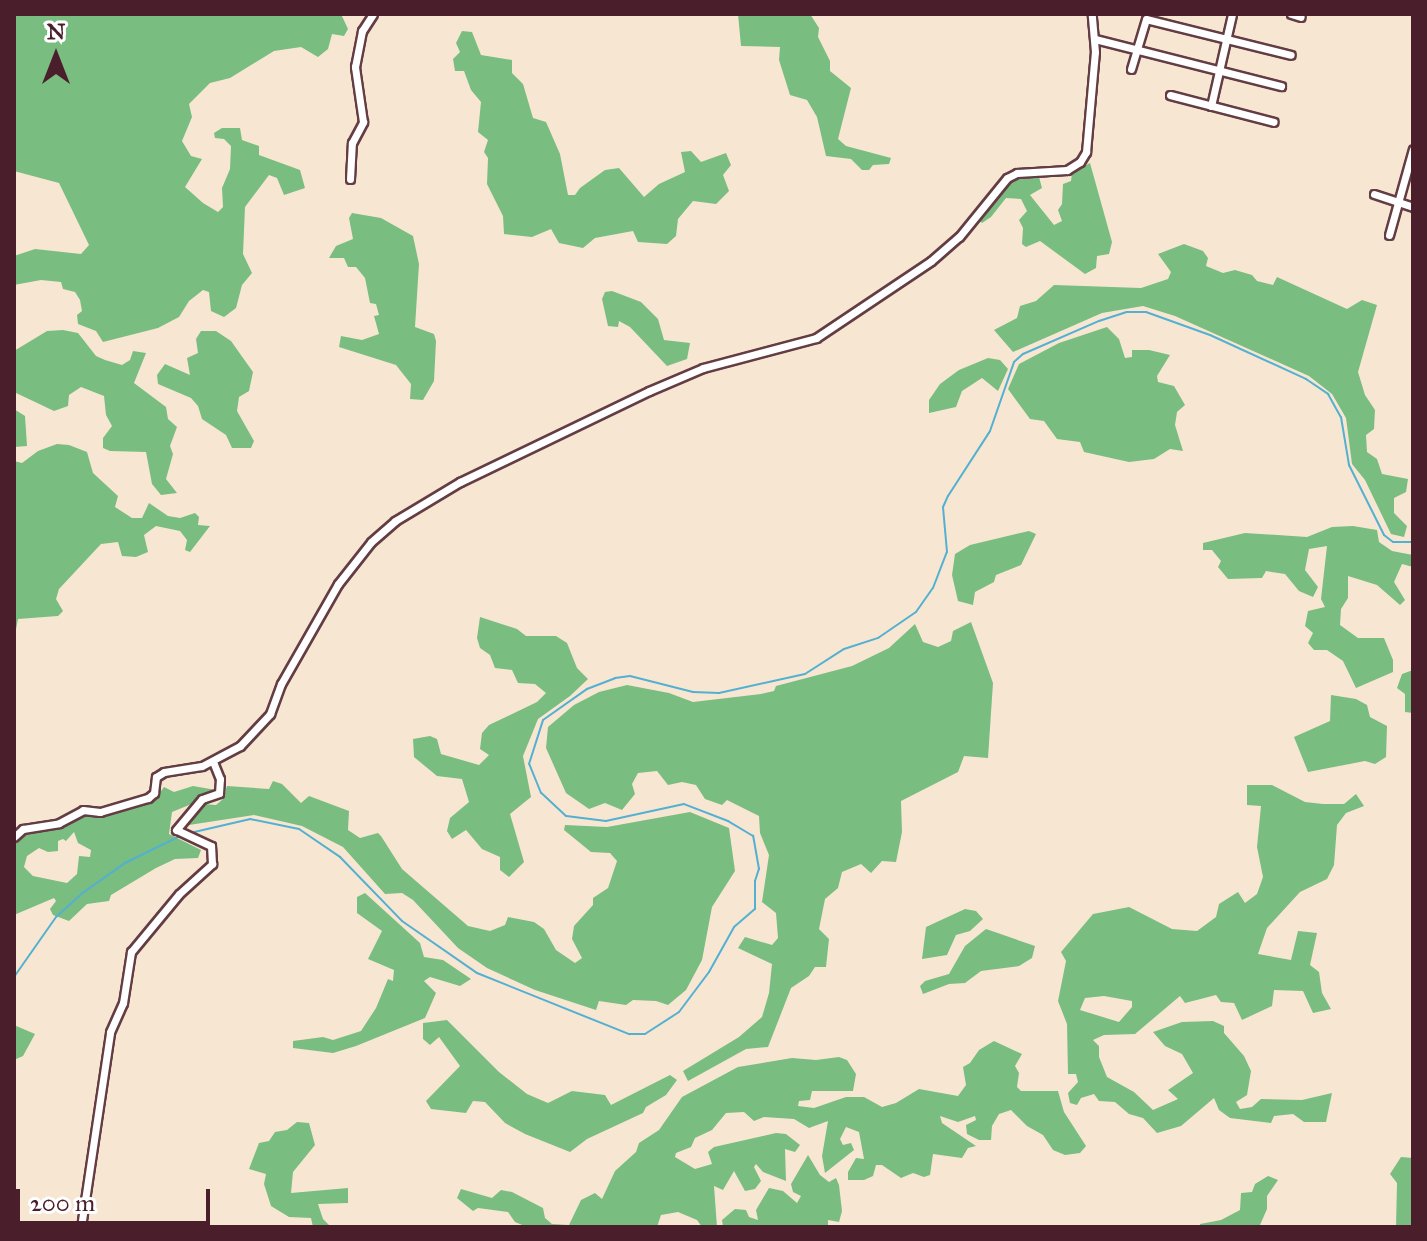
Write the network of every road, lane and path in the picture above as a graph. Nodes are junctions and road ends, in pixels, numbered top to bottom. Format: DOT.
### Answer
graph roads {
  1 [pos="373,14"];
  2 [pos="1092,14"];
  3 [pos="1232,14"];
  4 [pos="1291,14"];
  5 [pos="1301,17"];
  6 [pos="1095,39"];
  7 [pos="1226,39"];
  8 [pos="1137,49"];
  9 [pos="1291,55"];
  10 [pos="1131,69"];
  11 [pos="1219,69"];
  12 [pos="1281,86"];
  13 [pos="1170,95"];
  14 [pos="1211,106"];
  15 [pos="1274,122"];
  16 [pos="1413,149"];
  17 [pos="350,179"];
  18 [pos="1374,194"];
  19 [pos="1398,202"];
  20 [pos="1413,207"];
  21 [pos="1389,235"];
  22 [pos="213,762"];
  23 [pos="14,837"];
  24 [pos="81,1227"];
  1 -- 17 [label="street"];
  2 -- 6 [label="street"];
  3 -- 7 [label="street"];
  4 -- 5 [label="street"];
  6 -- 8 [label="street"];
  6 -- 22 [label="street"];
  7 -- 8 [label="street"];
  7 -- 9 [label="street"];
  7 -- 11 [label="street"];
  8 -- 10 [label="street"];
  8 -- 11 [label="street"];
  11 -- 12 [label="street"];
  11 -- 14 [label="street"];
  13 -- 14 [label="street"];
  14 -- 15 [label="street"];
  16 -- 19 [label="street"];
  18 -- 19 [label="street"];
  19 -- 20 [label="street"];
  19 -- 21 [label="street"];
  22 -- 23 [label="street"];
  22 -- 24 [label="street"];
}
